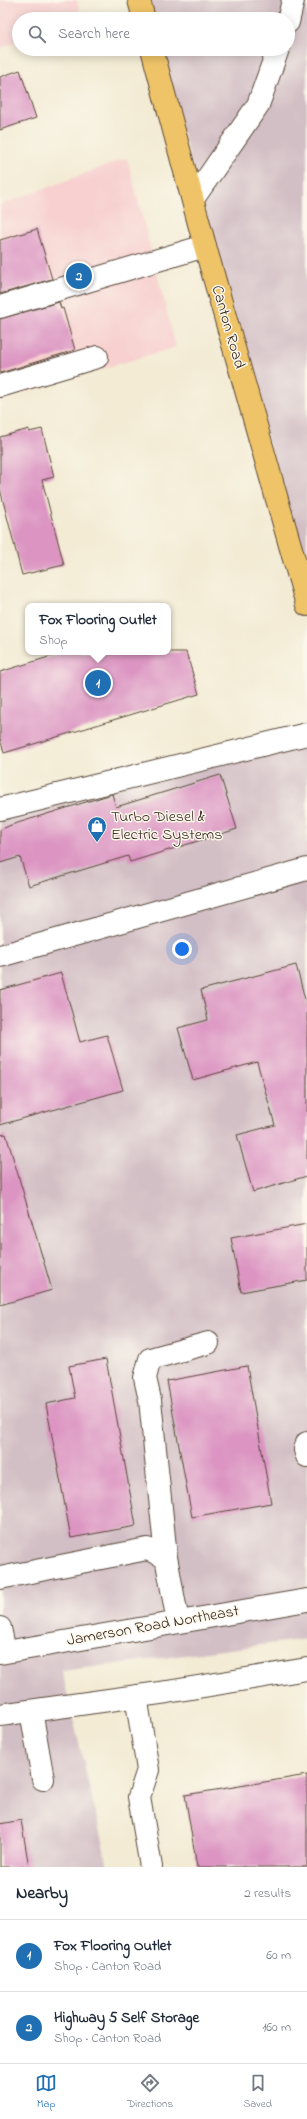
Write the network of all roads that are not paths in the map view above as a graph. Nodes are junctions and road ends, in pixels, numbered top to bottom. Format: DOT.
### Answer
graph roads {
  1 [pos="139,0"];
  2 [pos="293,0"];
  3 [pos="142,12"];
  4 [pos="290,12"];
  5 [pos="154,56"];
  6 [pos="276,56"];
  7 [pos="192,199"];
  8 [pos="205,246"];
  9 [pos="0,307"];
  10 [pos="96,357"];
  11 [pos="0,386"];
  12 [pos="307,605"];
  13 [pos="307,734"];
  14 [pos="0,809"];
  15 [pos="307,869"];
  16 [pos="0,956"];
  17 [pos="208,1344"];
  18 [pos="307,1443"];
  19 [pos="307,1456"];
  20 [pos="166,1557"];
  21 [pos="0,1578"];
  22 [pos="307,1600"];
  23 [pos="178,1622"];
  24 [pos="0,1628"];
  25 [pos="3,1653"];
  26 [pos="307,1669"];
  27 [pos="136,1696"];
  28 [pos="31,1711"];
  29 [pos="0,1715"];
  30 [pos="43,1779"];
  31 [pos="151,1867"];
  1 -- 3 [label="main road"];
  2 -- 4 [label="street"];
  5 -- 7 [label="main road, Canton Road"];
  6 -- 7 [label="street"];
  7 -- 8 [label="main road, Canton Road"];
  8 -- 9 [label="street"];
  8 -- 12 [label="main road, Canton Road"];
  10 -- 11 [label="street"];
  13 -- 14 [label="street"];
  15 -- 16 [label="street"];
  17 -- 20 [label="street"];
  18 -- 19 [label="street"];
  20 -- 21 [label="street"];
  20 -- 23 [label="street"];
  22 -- 23 [label="street, Jamerson Road Northeast"];
  23 -- 25 [label="street, Jamerson Road Northeast"];
  24 -- 25 [label="street"];
  26 -- 27 [label="street"];
  27 -- 28 [label="street"];
  27 -- 31 [label="street"];
  28 -- 29 [label="street"];
  28 -- 30 [label="street"];
}
